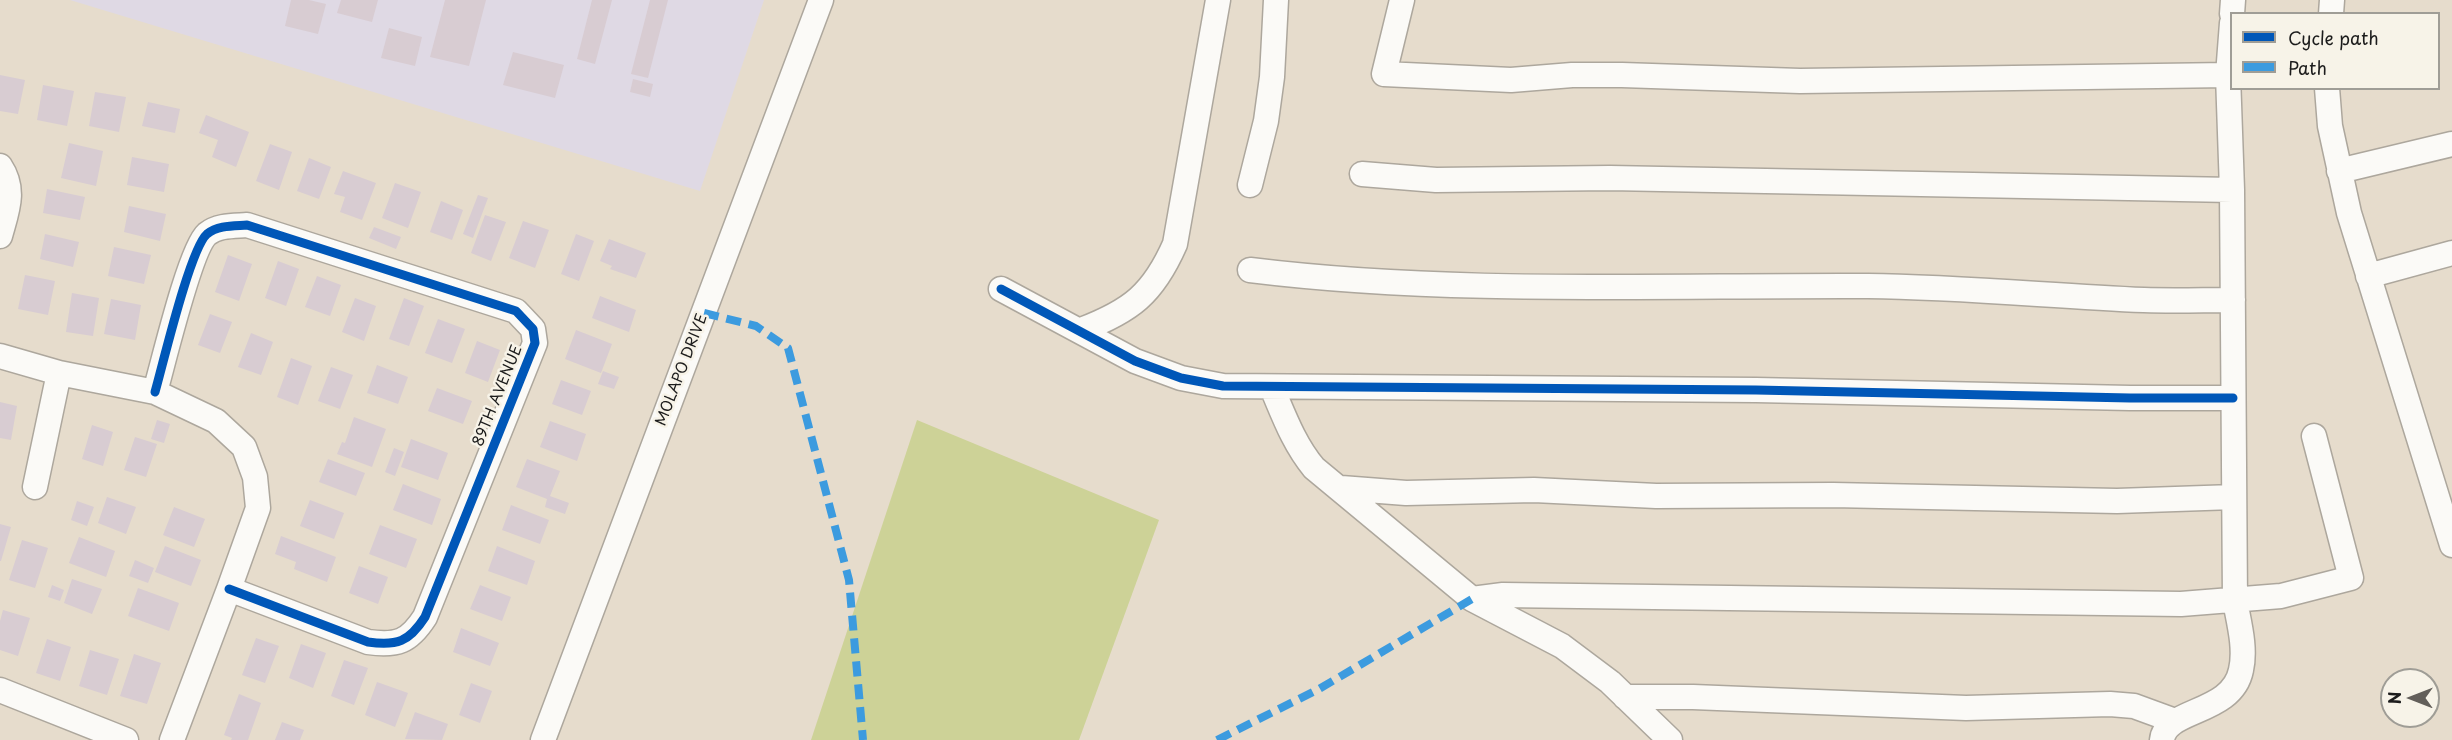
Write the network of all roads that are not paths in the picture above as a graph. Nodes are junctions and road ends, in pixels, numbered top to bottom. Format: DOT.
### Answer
graph roads {
  1 [pos="821,0"];
  2 [pos="1218,0"];
  3 [pos="1276,0"];
  4 [pos="1402,0"];
  5 [pos="2230,49"];
  6 [pos="2228,75"];
  7 [pos="2327,90"];
  8 [pos="2452,144"];
  9 [pos="0,166"];
  10 [pos="2339,171"];
  11 [pos="1362,174"];
  12 [pos="1250,185"];
  13 [pos="2232,190"];
  14 [pos="0,236"];
  15 [pos="2452,253"];
  16 [pos="1250,270"];
  17 [pos="2368,276"];
  18 [pos="1001,289"];
  19 [pos="2233,300"];
  20 [pos="1081,330"];
  21 [pos="0,356"];
  22 [pos="59,373"];
  23 [pos="1272,388"];
  24 [pos="155,392"];
  25 [pos="2234,398"];
  26 [pos="2314,436"];
  27 [pos="35,487"];
  28 [pos="1341,488"];
  29 [pos="2234,497"];
  30 [pos="2452,545"];
  31 [pos="229,590"];
  32 [pos="1472,598"];
  33 [pos="2235,601"];
  34 [pos="0,690"];
  35 [pos="1625,697"];
  36 [pos="2169,731"];
  37 [pos="126,740"];
  38 [pos="172,740"];
  39 [pos="543,740"];
  40 [pos="1670,740"];
  1 -- 39 [label="street, MOLAPO DRIVE"];
  2 -- 20 [label="street"];
  3 -- 12 [label="street"];
  4 -- 6 [label="street"];
  5 -- 6 [label="street"];
  6 -- 13 [label="street"];
  7 -- 10 [label="street"];
  8 -- 10 [label="street"];
  9 -- 14 [label="street"];
  10 -- 17 [label="street"];
  11 -- 13 [label="street"];
  13 -- 19 [label="street"];
  15 -- 17 [label="street"];
  16 -- 19 [label="street"];
  17 -- 30 [label="street"];
  18 -- 20 [label="street"];
  19 -- 25 [label="street"];
  20 -- 23 [label="street"];
  21 -- 22 [label="street"];
  22 -- 24 [label="street"];
  22 -- 27 [label="street"];
  23 -- 25 [label="street"];
  23 -- 28 [label="street"];
  24 -- 31 [label="street"];
  24 -- 31 [label="street, 89TH AVENUE"];
  25 -- 29 [label="street"];
  26 -- 33 [label="street"];
  28 -- 29 [label="street"];
  28 -- 32 [label="street"];
  29 -- 33 [label="street"];
  31 -- 38 [label="street"];
  32 -- 33 [label="street"];
  32 -- 35 [label="street"];
  33 -- 36 [label="street"];
  34 -- 37 [label="street"];
  35 -- 36 [label="street"];
  35 -- 40 [label="street"];
}
